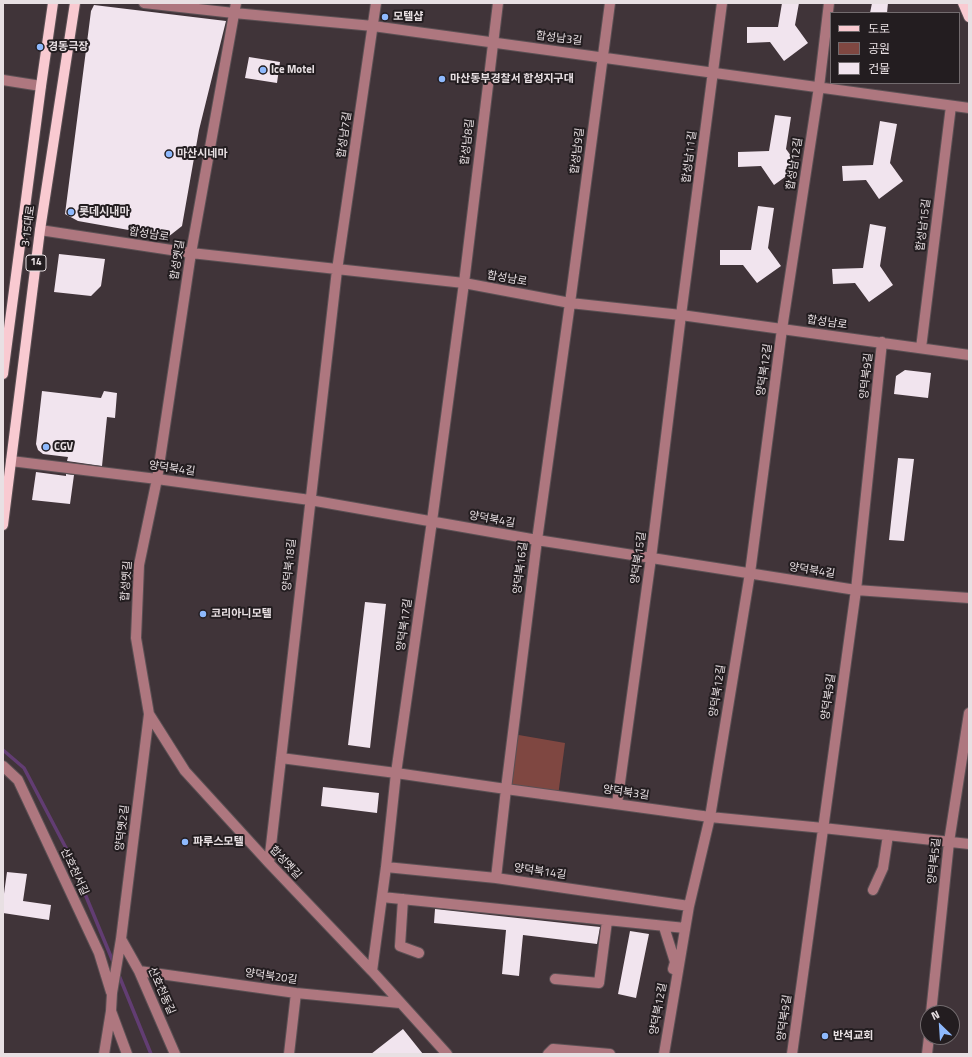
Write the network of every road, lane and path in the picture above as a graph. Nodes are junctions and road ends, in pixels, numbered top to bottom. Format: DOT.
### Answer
graph roads {
  1 [pos="53,3"];
  2 [pos="75,3"];
  3 [pos="144,3"];
  4 [pos="376,3"];
  5 [pos="498,3"];
  6 [pos="610,3"];
  7 [pos="722,3"];
  8 [pos="829,3"];
  9 [pos="963,3"];
  10 [pos="235,8"];
  11 [pos="969,17"];
  12 [pos="373,26"];
  13 [pos="492,43"];
  14 [pos="602,57"];
  15 [pos="713,73"];
  16 [pos="3,80"];
  17 [pos="41,86"];
  18 [pos="819,87"];
  19 [pos="951,106"];
  20 [pos="969,108"];
  21 [pos="40,230"];
  22 [pos="191,253"];
  23 [pos="337,270"];
  24 [pos="464,283"];
  25 [pos="570,303"];
  26 [pos="7,306"];
  27 [pos="681,315"];
  28 [pos="782,329"];
  29 [pos="882,342"];
  30 [pos="921,348"];
  31 [pos="969,355"];
  32 [pos="3,374"];
  33 [pos="11,461"];
  34 [pos="157,478"];
  35 [pos="310,500"];
  36 [pos="432,521"];
  37 [pos="3,525"];
  38 [pos="537,540"];
  39 [pos="651,558"];
  40 [pos="750,574"];
  41 [pos="856,590"];
  42 [pos="969,598"];
  43 [pos="969,713"];
  44 [pos="149,714"];
  45 [pos="281,758"];
  46 [pos="3,766"];
  47 [pos="396,773"];
  48 [pos="506,789"];
  49 [pos="617,804"];
  50 [pos="710,817"];
  51 [pos="823,828"];
  52 [pos="888,835"];
  53 [pos="949,842"];
  54 [pos="969,844"];
  55 [pos="269,863"];
  56 [pos="386,867"];
  57 [pos="496,878"];
  58 [pos="873,890"];
  59 [pos="382,897"];
  60 [pos="403,899"];
  61 [pos="689,906"];
  62 [pos="607,921"];
  63 [pos="664,927"];
  64 [pos="685,928"];
  65 [pos="120,942"];
  66 [pos="419,953"];
  67 [pos="139,971"];
  68 [pos="372,971"];
  69 [pos="555,979"];
  70 [pos="296,993"];
  71 [pos="112,994"];
  72 [pos="400,1003"];
  73 [pos="932,1005"];
  74 [pos="665,1007"];
  75 [pos="111,1011"];
  76 [pos="104,1054"];
  77 [pos="127,1054"];
  78 [pos="175,1054"];
  79 [pos="289,1054"];
  80 [pos="447,1054"];
  81 [pos="548,1054"];
  82 [pos="610,1054"];
  83 [pos="664,1054"];
  84 [pos="792,1054"];
  1 -- 17 [label="main road, 3·15대로 / 14"];
  2 -- 21 [label="main road, 3·15대로 / 14"];
  3 -- 10 [label="street, 합성남3길"];
  4 -- 12 [label="street, 합성남7길"];
  5 -- 13 [label="street, 합성남8길"];
  6 -- 14 [label="street, 합성남9길"];
  7 -- 15 [label="street, 합성남11길"];
  8 -- 18 [label="street, 합성남12길"];
  9 -- 11 [label="main road"];
  10 -- 12 [label="street, 합성남3길"];
  10 -- 22 [label="street, 합성옛길"];
  12 -- 13 [label="street, 합성남3길"];
  12 -- 23 [label="street, 합성남7길"];
  13 -- 14 [label="street, 합성남3길"];
  13 -- 24 [label="street, 합성남8길"];
  14 -- 15 [label="street, 합성남3길"];
  14 -- 25 [label="street, 합성남9길"];
  15 -- 18 [label="street, 합성남3길"];
  15 -- 27 [label="street, 합성남11길"];
  16 -- 17 [label="street"];
  17 -- 26 [label="main road, 3·15대로 / 14"];
  18 -- 19 [label="street, 합성남3길"];
  18 -- 28 [label="street, 합성남12길"];
  19 -- 20 [label="street, 합성남3길"];
  19 -- 30 [label="street, 합성남15길"];
  21 -- 22 [label="street, 합성남로"];
  21 -- 33 [label="main road, 3·15대로 / 14"];
  22 -- 23 [label="street, 합성남로"];
  22 -- 34 [label="street, 합성옛길"];
  23 -- 24 [label="street, 합성남로"];
  23 -- 35 [label="street, 양덕북18길"];
  24 -- 25 [label="street, 합성남로"];
  24 -- 36 [label="street, 양덕북17길"];
  25 -- 27 [label="street, 합성남로"];
  25 -- 38 [label="street, 양덕북16길"];
  26 -- 32 [label="main road, 3·15대로 / 14"];
  27 -- 28 [label="street, 합성남로"];
  27 -- 39 [label="street, 양덕북15길"];
  28 -- 29 [label="street, 합성남로"];
  28 -- 40 [label="street, 양덕북12길"];
  29 -- 30 [label="street, 합성남로"];
  29 -- 41 [label="street, 양덕북9길"];
  30 -- 31 [label="street, 합성남로"];
  33 -- 34 [label="street, 양덕북4길"];
  33 -- 37 [label="main road, 3·15대로 / 14"];
  34 -- 35 [label="street, 양덕북4길"];
  34 -- 44 [label="street, 합성옛길"];
  35 -- 36 [label="street, 양덕북4길"];
  35 -- 45 [label="street, 양덕북18길"];
  36 -- 38 [label="street, 양덕북4길"];
  36 -- 47 [label="street, 양덕북17길"];
  38 -- 39 [label="street, 양덕북4길"];
  38 -- 48 [label="street, 양덕북16길"];
  39 -- 40 [label="street, 양덕북4길"];
  39 -- 49 [label="street, 양덕북15길"];
  40 -- 41 [label="street, 양덕북4길"];
  40 -- 50 [label="street, 양덕북12길"];
  41 -- 42 [label="street, 양덕북4길"];
  41 -- 51 [label="street, 양덕북9길"];
  43 -- 53 [label="street, 양덕북5길"];
  44 -- 55 [label="street, 합성옛길"];
  44 -- 65 [label="street, 양덕옛2길"];
  45 -- 47 [label="street, 양덕북3길"];
  45 -- 55 [label="street, 양덕북18길"];
  46 -- 71 [label="street, 산호천서길"];
  47 -- 48 [label="street, 양덕북3길"];
  47 -- 56 [label="street, 양덕북17길"];
  48 -- 49 [label="street, 양덕북3길"];
  48 -- 57 [label="street, 양덕북16길"];
  49 -- 50 [label="street, 양덕북3길"];
  50 -- 51 [label="street, 양덕북3길"];
  50 -- 61 [label="street, 양덕북12길"];
  51 -- 52 [label="street, 양덕북3길"];
  51 -- 84 [label="street, 양덕북9길"];
  52 -- 53 [label="street, 양덕북3길"];
  52 -- 58 [label="street"];
  53 -- 54 [label="street, 양덕북3길"];
  53 -- 73 [label="street, 양덕북5길"];
  55 -- 68 [label="street, 합성옛길"];
  56 -- 57 [label="street, 양덕북14길"];
  56 -- 59 [label="street, 양덕북17길"];
  57 -- 61 [label="street, 양덕북14길"];
  59 -- 60 [label="street"];
  59 -- 68 [label="street, 양덕북17길"];
  60 -- 62 [label="street"];
  60 -- 66 [label="street"];
  61 -- 64 [label="street, 양덕북12길"];
  62 -- 63 [label="street"];
  62 -- 69 [label="street"];
  63 -- 64 [label="street"];
  63 -- 74 [label="street"];
  64 -- 83 [label="street, 양덕북12길"];
  65 -- 67 [label="street, 산호천동길"];
  65 -- 71 [label="street, 양덕옛2길"];
  67 -- 70 [label="street, 양덕북20길"];
  67 -- 78 [label="street, 산호천동길"];
  68 -- 72 [label="street, 합성옛길"];
  70 -- 72 [label="street, 양덕북20길"];
  70 -- 79 [label="street"];
  71 -- 75 [label="street"];
  72 -- 80 [label="street, 합성옛길"];
  75 -- 76 [label="street"];
  75 -- 77 [label="street"];
  81 -- 82 [label="street"];
}
